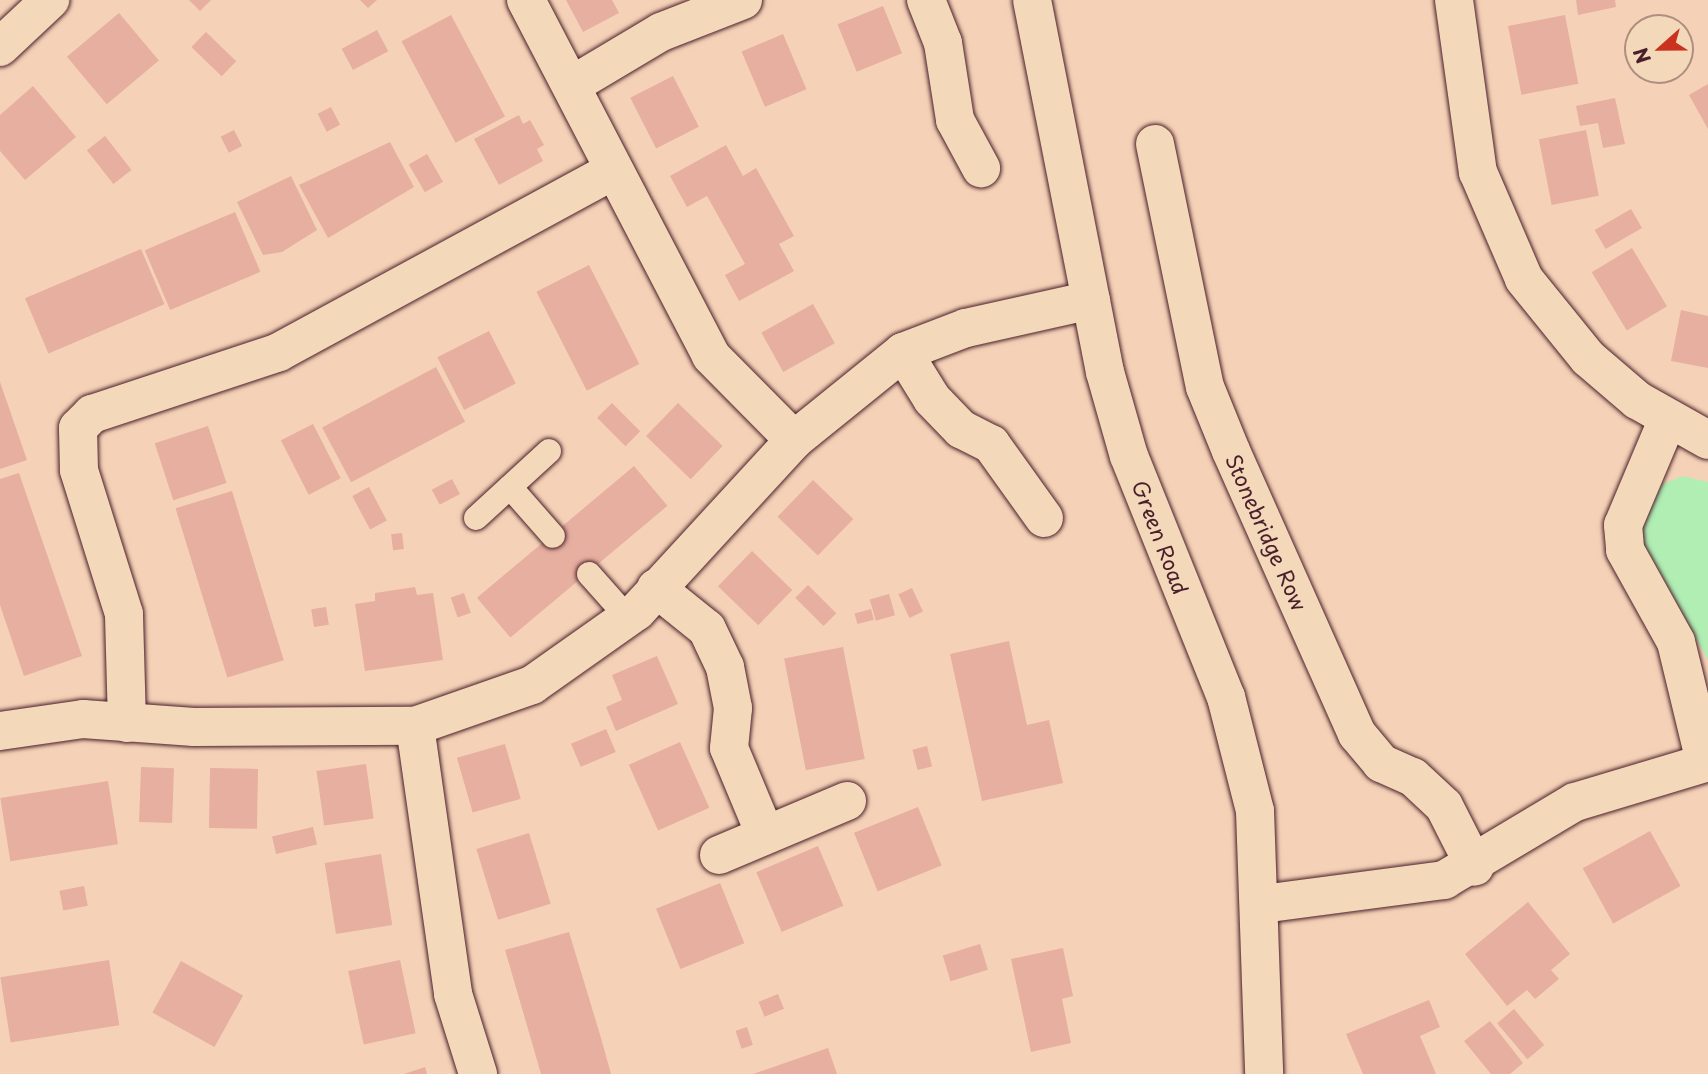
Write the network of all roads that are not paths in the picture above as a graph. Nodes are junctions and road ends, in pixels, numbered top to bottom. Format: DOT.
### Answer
graph roads {
  1 [pos="50,0"];
  2 [pos="526,0"];
  3 [pos="743,0"];
  4 [pos="926,0"];
  5 [pos="1032,0"];
  6 [pos="1454,0"];
  7 [pos="0,47"];
  8 [pos="572,85"];
  9 [pos="1154,144"];
  10 [pos="981,168"];
  11 [pos="612,171"];
  12 [pos="1091,300"];
  13 [pos="903,352"];
  14 [pos="1667,421"];
  15 [pos="794,440"];
  16 [pos="1708,440"];
  17 [pos="549,451"];
  18 [pos="510,487"];
  19 [pos="476,518"];
  20 [pos="1044,518"];
  21 [pos="553,536"];
  22 [pos="589,574"];
  23 [pos="656,588"];
  24 [pos="628,618"];
  25 [pos="127,723"];
  26 [pos="415,726"];
  27 [pos="0,730"];
  28 [pos="1706,762"];
  29 [pos="848,801"];
  30 [pos="765,834"];
  31 [pos="719,855"];
  32 [pos="1475,867"];
  33 [pos="1262,904"];
  34 [pos="478,1074"];
  35 [pos="1264,1074"];
  1 -- 7 [label="street"];
  2 -- 8 [label="street"];
  3 -- 8 [label="street"];
  4 -- 10 [label="street"];
  5 -- 12 [label="street, Green Road"];
  6 -- 14 [label="street"];
  8 -- 11 [label="street"];
  9 -- 32 [label="street, Stonebridge Row"];
  11 -- 15 [label="street"];
  11 -- 25 [label="street"];
  12 -- 13 [label="street"];
  12 -- 33 [label="street, Green Road"];
  13 -- 15 [label="street"];
  13 -- 20 [label="street"];
  14 -- 16 [label="street"];
  14 -- 28 [label="street"];
  15 -- 23 [label="street"];
  17 -- 18 [label="lane"];
  18 -- 19 [label="lane"];
  18 -- 21 [label="lane"];
  22 -- 24 [label="lane"];
  23 -- 24 [label="street"];
  23 -- 30 [label="street"];
  24 -- 26 [label="street"];
  25 -- 26 [label="street"];
  25 -- 27 [label="street"];
  26 -- 34 [label="street"];
  28 -- 32 [label="street"];
  29 -- 30 [label="street"];
  30 -- 31 [label="street"];
  32 -- 33 [label="street"];
  33 -- 35 [label="street, Green Road"];
}
